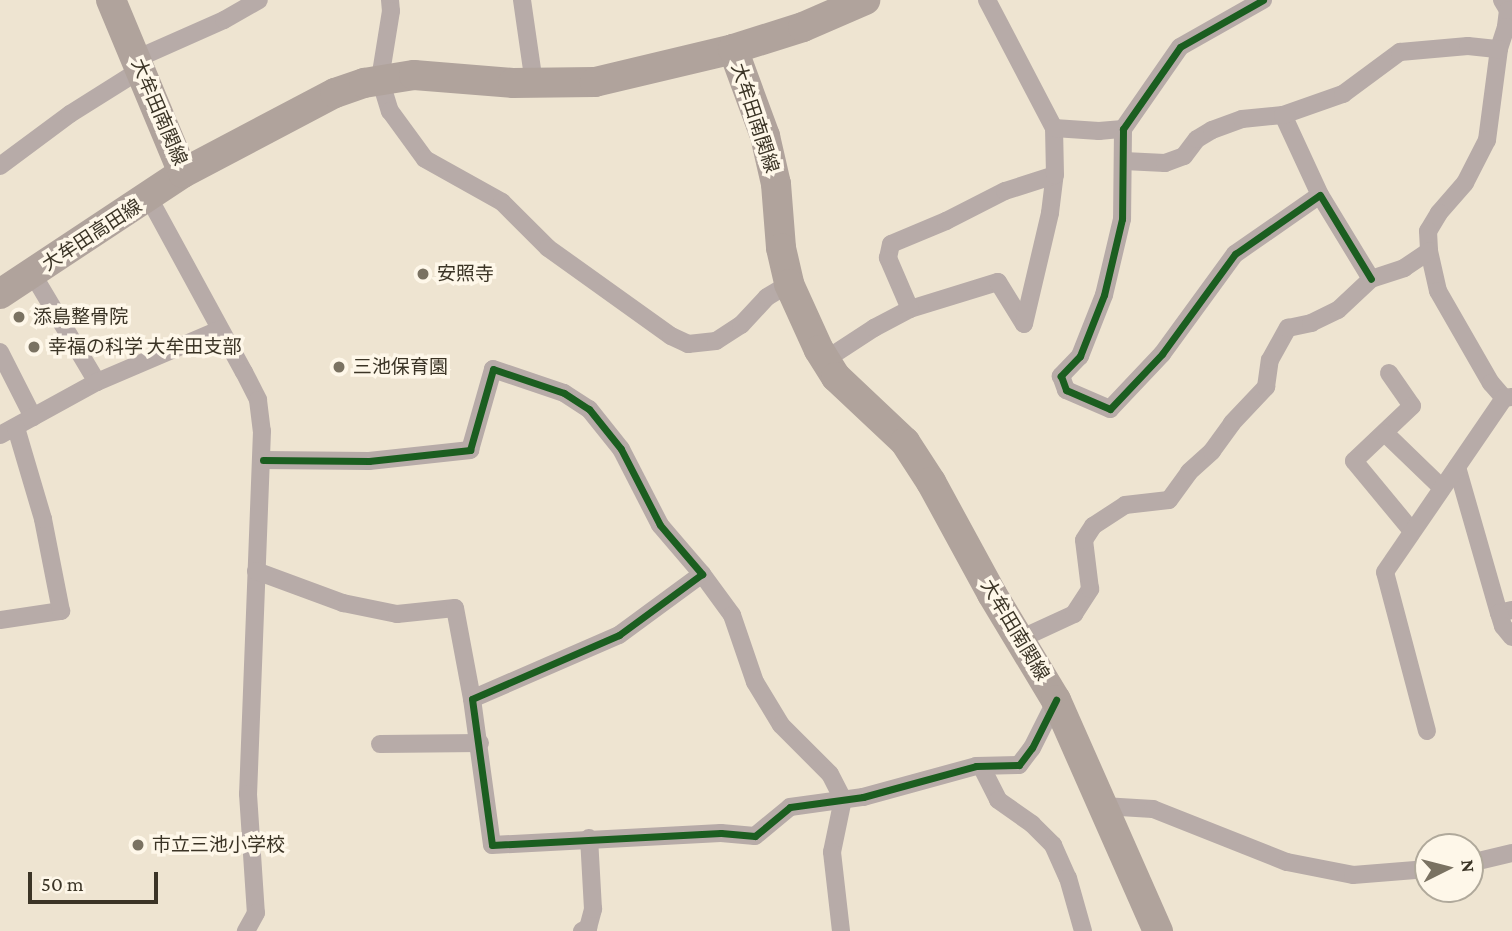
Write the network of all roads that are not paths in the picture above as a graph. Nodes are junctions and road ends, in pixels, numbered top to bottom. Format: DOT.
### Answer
graph roads {
  1 [pos="111,0"];
  2 [pos="259,0"];
  3 [pos="390,0"];
  4 [pos="522,0"];
  5 [pos="865,0"];
  6 [pos="987,0"];
  7 [pos="1263,0"];
  8 [pos="1502,0"];
  9 [pos="1509,28"];
  10 [pos="733,49"];
  11 [pos="1499,49"];
  12 [pos="138,64"];
  13 [pos="380,79"];
  14 [pos="534,83"];
  15 [pos="1283,115"];
  16 [pos="1054,128"];
  17 [pos="1122,129"];
  18 [pos="1124,161"];
  19 [pos="0,166"];
  20 [pos="183,173"];
  21 [pos="1055,175"];
  22 [pos="1320,195"];
  23 [pos="149,198"];
  24 [pos="1429,251"];
  25 [pos="32,273"];
  26 [pos="1371,279"];
  27 [pos="789,284"];
  28 [pos="0,294"];
  29 [pos="910,310"];
  30 [pos="219,330"];
  31 [pos="0,352"];
  32 [pos="825,360"];
  33 [pos="1389,373"];
  34 [pos="97,382"];
  35 [pos="1508,397"];
  36 [pos="33,417"];
  37 [pos="8,432"];
  38 [pos="1384,433"];
  39 [pos="263,460"];
  40 [pos="1457,467"];
  41 [pos="1443,488"];
  42 [pos="1412,531"];
  43 [pos="256,571"];
  44 [pos="702,574"];
  45 [pos="1505,612"];
  46 [pos="0,620"];
  47 [pos="1512,637"];
  48 [pos="1020,639"];
  49 [pos="472,699"];
  50 [pos="1056,700"];
  51 [pos="1427,731"];
  52 [pos="480,743"];
  53 [pos="380,744"];
  54 [pos="981,766"];
  55 [pos="843,799"];
  56 [pos="1103,806"];
  57 [pos="589,838"];
  58 [pos="1512,853"];
  59 [pos="1484,860"];
  60 [pos="1414,870"];
  61 [pos="246,931"];
  62 [pos="582,931"];
  63 [pos="841,931"];
  64 [pos="1083,931"];
  65 [pos="1158,931"];
  1 -- 12 [label="main road, 大牟田南関線"];
  2 -- 12 [label="street"];
  3 -- 13 [label="street"];
  4 -- 14 [label="street"];
  5 -- 10 [label="main road"];
  6 -- 16 [label="street"];
  7 -- 17 [label="street"];
  8 -- 9 [label="street"];
  9 -- 11 [label="street"];
  10 -- 14 [label="main road, 大牟田南関線"];
  10 -- 27 [label="main road, 大牟田南関線"];
  11 -- 15 [label="street"];
  11 -- 24 [label="street"];
  12 -- 19 [label="street"];
  12 -- 20 [label="main road, 大牟田南関線"];
  13 -- 14 [label="main road, 大牟田南関線"];
  13 -- 20 [label="main road, 大牟田南関線"];
  13 -- 27 [label="street"];
  15 -- 18 [label="street"];
  15 -- 22 [label="street"];
  16 -- 17 [label="street"];
  16 -- 21 [label="street"];
  17 -- 18 [label="street"];
  18 -- 22 [label="street"];
  20 -- 23 [label="main road, 大牟田高田線"];
  21 -- 29 [label="street"];
  21 -- 29 [label="street"];
  22 -- 26 [label="street"];
  23 -- 25 [label="main road, 大牟田高田線"];
  23 -- 30 [label="street"];
  24 -- 26 [label="street"];
  24 -- 35 [label="street"];
  25 -- 28 [label="main road, 大牟田高田線"];
  25 -- 34 [label="street"];
  26 -- 48 [label="street"];
  27 -- 32 [label="main road, 大牟田南関線"];
  29 -- 32 [label="street"];
  30 -- 34 [label="street"];
  30 -- 39 [label="street"];
  31 -- 36 [label="street"];
  32 -- 48 [label="main road, 大牟田南関線"];
  33 -- 38 [label="street"];
  34 -- 36 [label="street"];
  35 -- 40 [label="street"];
  36 -- 37 [label="street"];
  37 -- 46 [label="street"];
  38 -- 41 [label="street"];
  38 -- 42 [label="street"];
  39 -- 43 [label="street"];
  39 -- 44 [label="street"];
  40 -- 41 [label="street"];
  40 -- 45 [label="street"];
  41 -- 42 [label="street"];
  42 -- 51 [label="street"];
  43 -- 49 [label="street"];
  43 -- 61 [label="street"];
  44 -- 49 [label="street"];
  44 -- 55 [label="street"];
  45 -- 47 [label="street"];
  48 -- 50 [label="main road, 大牟田南関線"];
  49 -- 52 [label="street"];
  50 -- 54 [label="street"];
  50 -- 56 [label="main road, 大牟田南関線"];
  52 -- 53 [label="street"];
  52 -- 57 [label="street"];
  54 -- 55 [label="street"];
  54 -- 64 [label="street"];
  55 -- 57 [label="street"];
  55 -- 63 [label="street"];
  56 -- 60 [label="street"];
  56 -- 65 [label="main road, 大牟田南関線"];
  57 -- 62 [label="street"];
  58 -- 59 [label="street"];
}
